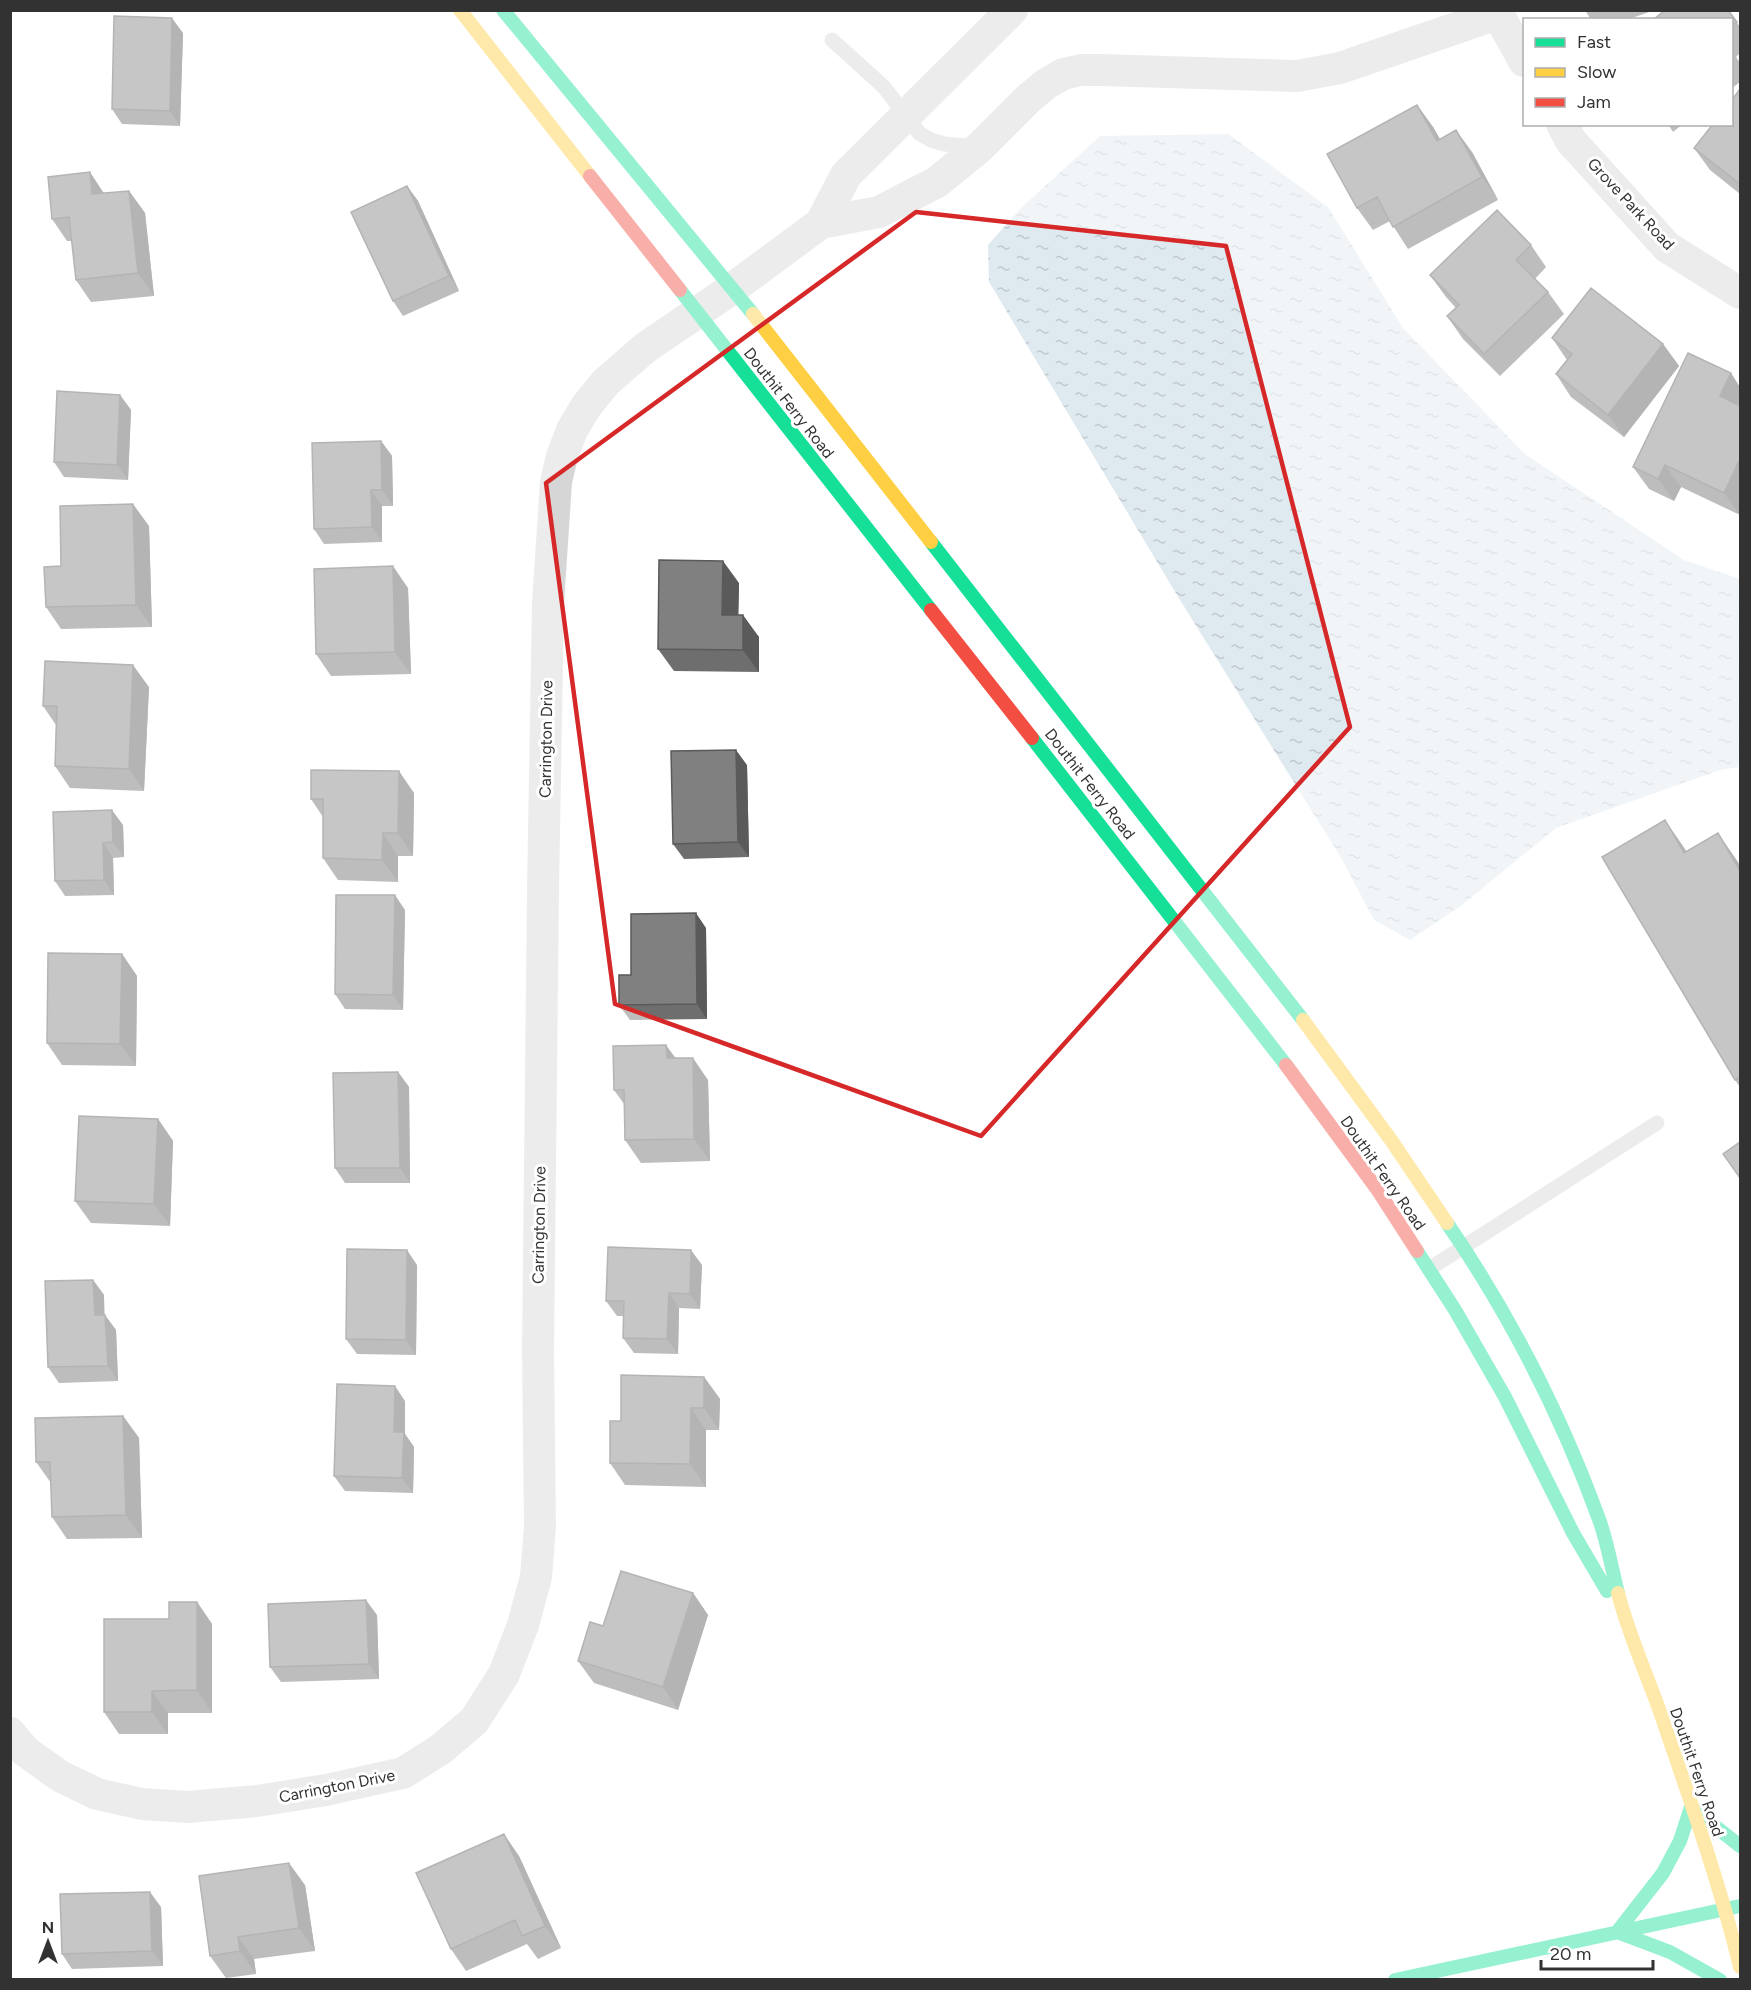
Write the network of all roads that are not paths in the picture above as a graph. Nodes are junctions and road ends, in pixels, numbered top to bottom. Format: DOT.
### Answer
graph roads {
  1 [pos="460,10"];
  2 [pos="502,10"];
  3 [pos="1012,10"];
  4 [pos="1496,12"];
  5 [pos="832,40"];
  6 [pos="1523,59"];
  7 [pos="907,115"];
  8 [pos="1563,126"];
  9 [pos="980,147"];
  10 [pos="821,223"];
  11 [pos="733,288"];
  12 [pos="1740,293"];
  13 [pos="697,312"];
  14 [pos="1657,1123"];
  15 [pos="1464,1247"];
  16 [pos="1429,1269"];
  17 [pos="1626,1624"];
  18 [pos="10,1733"];
  19 [pos="1691,1807"];
  20 [pos="1740,1846"];
  21 [pos="1740,1906"];
  22 [pos="1726,1909"];
  23 [pos="1617,1932"];
  24 [pos="1740,1967"];
  25 [pos="1395,1980"];
  26 [pos="1720,1980"];
  1 -- 13 [label="street, Douthit Ferry Road"];
  2 -- 11 [label="street, Douthit Ferry Road"];
  3 -- 7 [label="street"];
  4 -- 6 [label="street"];
  4 -- 9 [label="street"];
  5 -- 7 [label="lane"];
  7 -- 9 [label="lane"];
  7 -- 10 [label="street"];
  8 -- 12 [label="street, Grove Park Road"];
  9 -- 10 [label="street"];
  10 -- 11 [label="street, Carrington Drive"];
  11 -- 13 [label="street, Carrington Drive"];
  11 -- 15 [label="street, Douthit Ferry Road"];
  13 -- 16 [label="street, Douthit Ferry Road"];
  13 -- 18 [label="street, Carrington Drive"];
  14 -- 15 [label="lane"];
  15 -- 16 [label="lane"];
  15 -- 17 [label="street, Douthit Ferry Road"];
  16 -- 17 [label="street, Douthit Ferry Road"];
  17 -- 19 [label="street, Douthit Ferry Road"];
  19 -- 20 [label="street"];
  19 -- 22 [label="street, Douthit Ferry Road"];
  19 -- 23 [label="street"];
  21 -- 22 [label="street"];
  22 -- 23 [label="street"];
  22 -- 24 [label="street, Douthit Ferry Road"];
  23 -- 25 [label="street"];
  23 -- 26 [label="street"];
}
